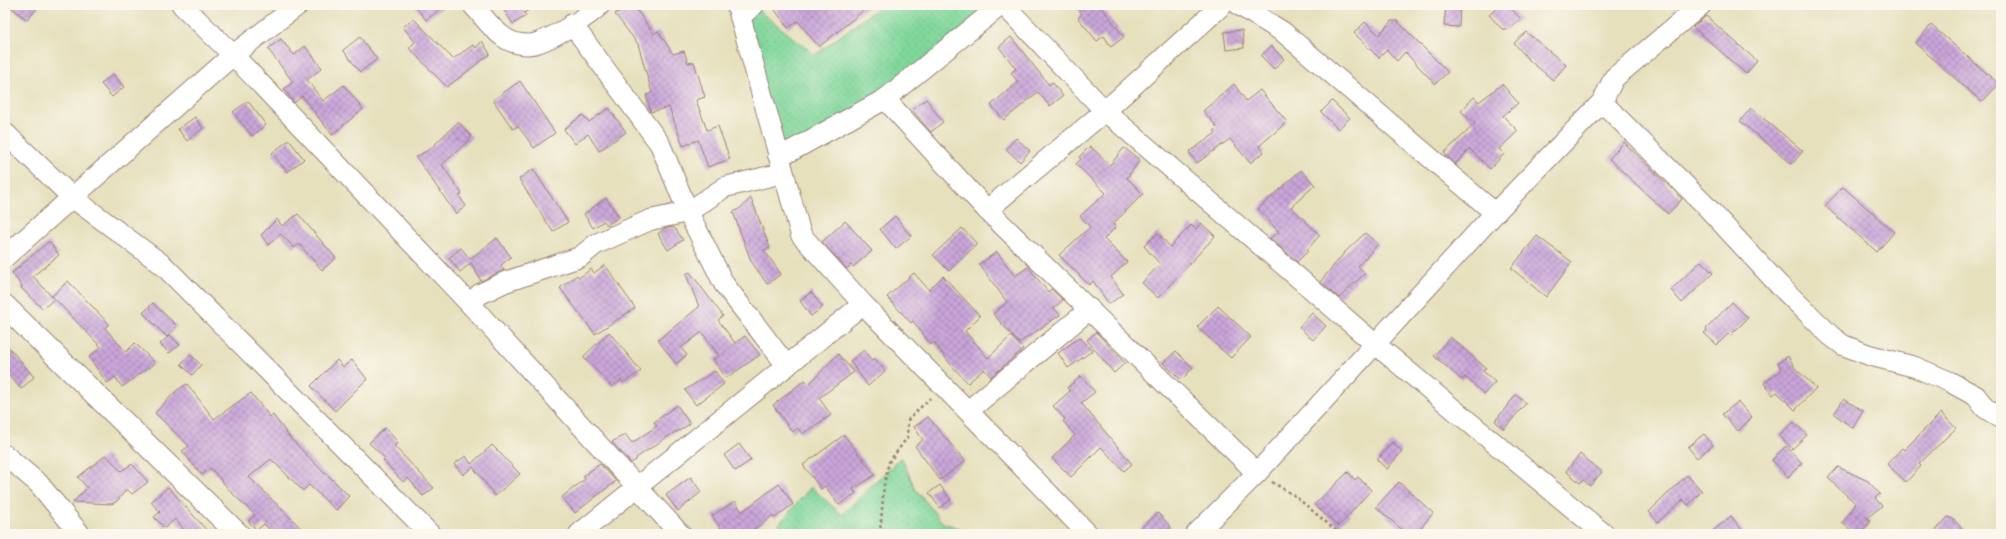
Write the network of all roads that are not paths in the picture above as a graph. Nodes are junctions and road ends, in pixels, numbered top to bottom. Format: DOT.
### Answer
graph roads {
  1 [pos="182,5"];
  2 [pos="298,5"];
  3 [pos="473,5"];
  4 [pos="600,5"];
  5 [pos="1003,5"];
  6 [pos="1222,5"];
  7 [pos="1239,5"];
  8 [pos="1701,5"];
  9 [pos="744,9"];
  10 [pos="572,24"];
  11 [pos="232,55"];
  12 [pos="885,100"];
  13 [pos="1602,102"];
  14 [pos="1105,111"];
  15 [pos="5,133"];
  16 [pos="781,164"];
  17 [pos="73,198"];
  18 [pos="987,210"];
  19 [pos="688,212"];
  20 [pos="1495,213"];
  21 [pos="5,257"];
  22 [pos="470,304"];
  23 [pos="863,304"];
  24 [pos="5,306"];
  25 [pos="1090,309"];
  26 [pos="1375,344"];
  27 [pos="787,366"];
  28 [pos="968,411"];
  29 [pos="2001,418"];
  30 [pos="5,455"];
  31 [pos="1257,473"];
  32 [pos="637,488"];
  33 [pos="80,534"];
  34 [pos="238,534"];
  35 [pos="430,534"];
  36 [pos="580,534"];
  37 [pos="680,534"];
  38 [pos="1088,534"];
  39 [pos="1196,534"];
  40 [pos="1604,534"];
  1 -- 11 [label="street"];
  2 -- 11 [label="street"];
  3 -- 10 [label="street"];
  4 -- 10 [label="street"];
  5 -- 12 [label="street"];
  5 -- 14 [label="street"];
  6 -- 14 [label="street"];
  7 -- 20 [label="street"];
  8 -- 13 [label="street"];
  9 -- 16 [label="street"];
  10 -- 19 [label="street"];
  11 -- 17 [label="street"];
  11 -- 22 [label="street"];
  12 -- 16 [label="street"];
  12 -- 18 [label="street"];
  13 -- 20 [label="street"];
  13 -- 29 [label="street"];
  14 -- 18 [label="street"];
  14 -- 26 [label="street"];
  15 -- 17 [label="street"];
  16 -- 19 [label="street"];
  16 -- 23 [label="street"];
  17 -- 21 [label="street"];
  17 -- 35 [label="street"];
  18 -- 25 [label="street"];
  19 -- 22 [label="street"];
  19 -- 27 [label="street"];
  20 -- 26 [label="street"];
  22 -- 32 [label="street"];
  23 -- 27 [label="street"];
  23 -- 28 [label="street"];
  24 -- 34 [label="main road"];
  25 -- 28 [label="street"];
  25 -- 31 [label="street"];
  26 -- 31 [label="street"];
  26 -- 40 [label="street"];
  27 -- 32 [label="street"];
  28 -- 38 [label="street"];
  30 -- 33 [label="street"];
  31 -- 39 [label="street"];
  32 -- 36 [label="street"];
  32 -- 37 [label="street"];
}
